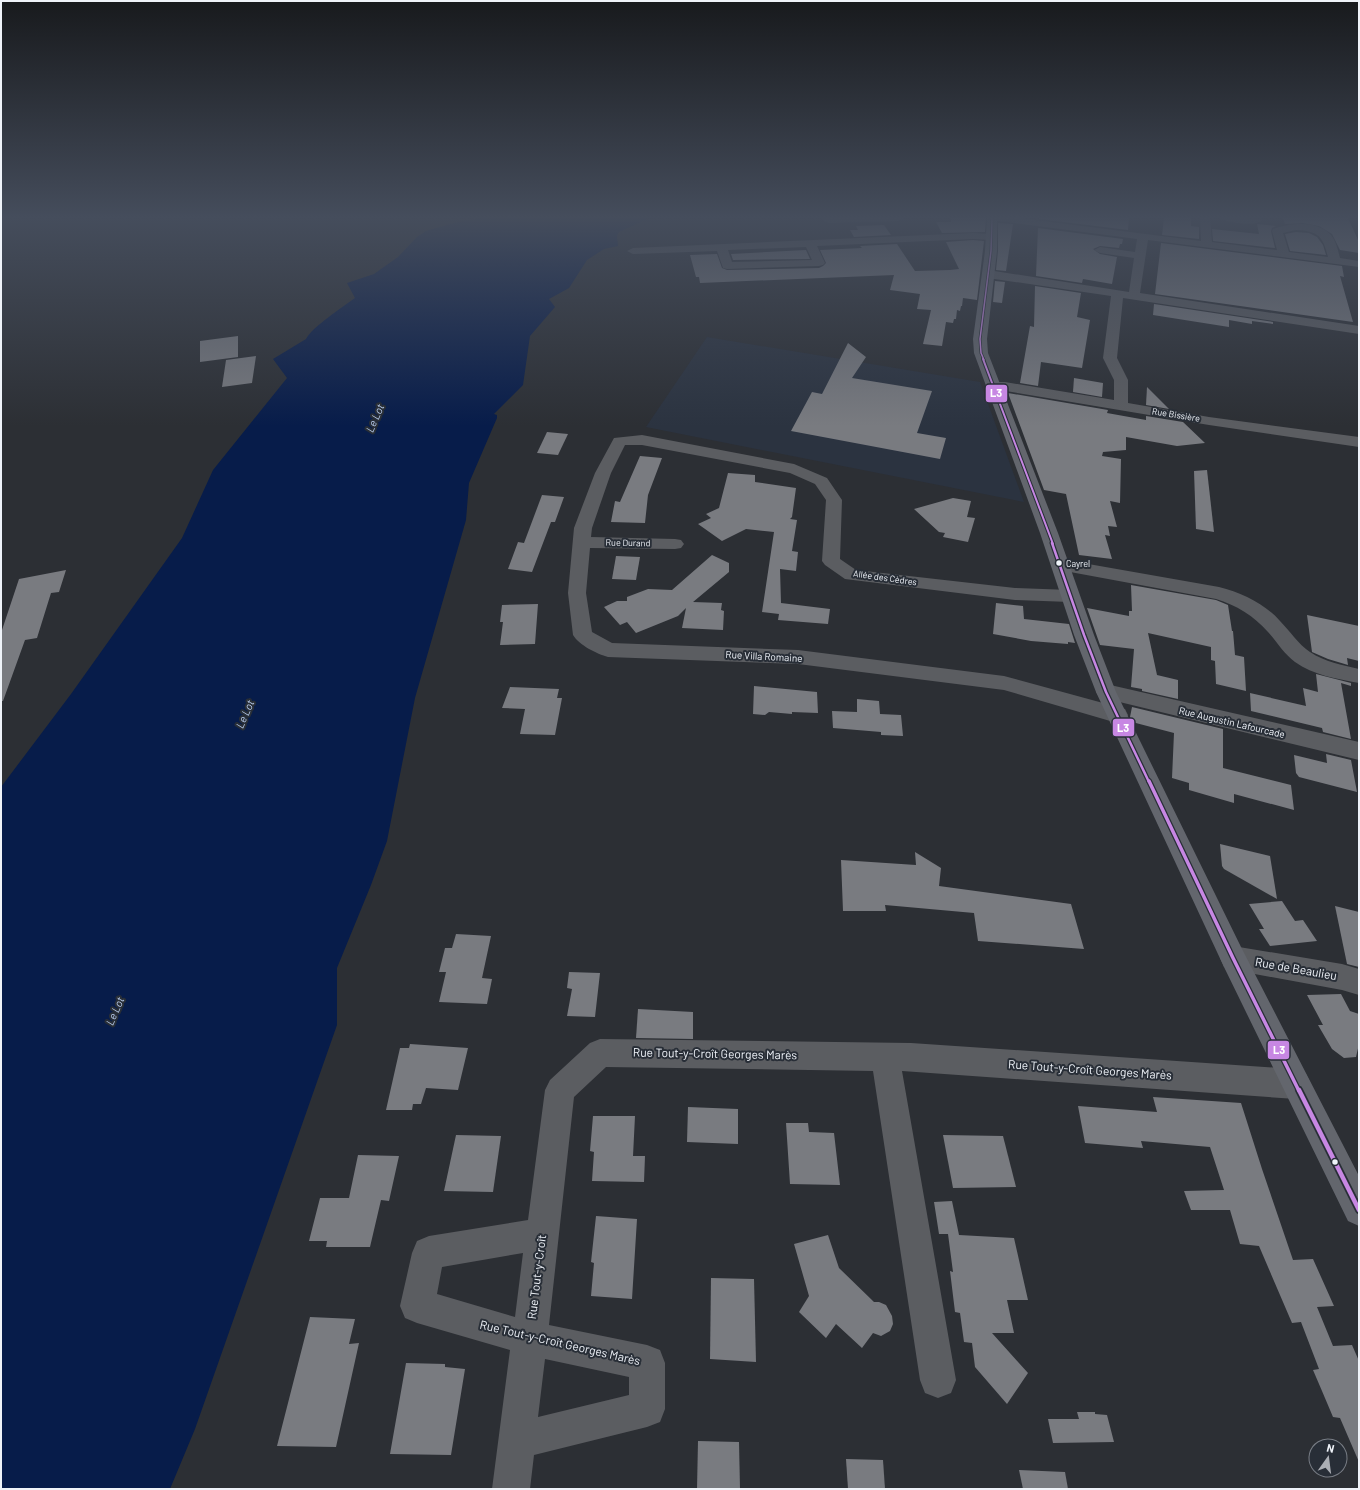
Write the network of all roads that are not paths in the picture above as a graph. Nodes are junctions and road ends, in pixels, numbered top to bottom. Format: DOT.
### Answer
graph roads {
  1 [pos="986,288"];
  2 [pos="1081,288"];
  3 [pos="1135,288"];
  4 [pos="1118,293"];
  5 [pos="1134,296"];
  6 [pos="1359,330"];
  7 [pos="993,385"];
  8 [pos="1121,406"];
  9 [pos="1359,442"];
  10 [pos="607,466"];
  11 [pos="582,542"];
  12 [pos="675,544"];
  13 [pos="1060,565"];
  14 [pos="1070,596"];
  15 [pos="1359,676"];
  16 [pos="1106,692"];
  17 [pos="1117,715"];
  18 [pos="1359,751"];
  19 [pos="1233,958"];
  20 [pos="1359,982"];
  21 [pos="885,1056"];
  22 [pos="1296,1084"];
  23 [pos="560,1090"];
  24 [pos="1359,1210"];
  25 [pos="542,1234"];
  26 [pos="530,1338"];
  27 [pos="938,1380"];
  28 [pos="516,1441"];
  29 [pos="510,1489"];
  1 -- 7 [label="main road"];
  2 -- 4 [label="street"];
  3 -- 5 [label="street"];
  4 -- 5 [label="street"];
  4 -- 8 [label="street"];
  5 -- 6 [label="street"];
  7 -- 8 [label="street, Rue Bissière"];
  7 -- 13 [label="main road"];
  8 -- 9 [label="street, Rue Bissière"];
  10 -- 11 [label="street, Rue Villa Romaine"];
  10 -- 14 [label="street, Allée des Cèdres"];
  11 -- 12 [label="street, Rue Durand"];
  11 -- 17 [label="street, Rue Villa Romaine"];
  13 -- 14 [label="main road"];
  13 -- 15 [label="street"];
  14 -- 16 [label="main road"];
  16 -- 17 [label="main road"];
  16 -- 18 [label="street, Rue Augustin Lafourcade"];
  17 -- 19 [label="main road"];
  19 -- 20 [label="street, Rue de Beaulieu"];
  19 -- 22 [label="main road"];
  21 -- 22 [label="street, Rue Tout-y-Croît Georges Marès"];
  21 -- 23 [label="street, Rue Tout-y-Croît Georges Marès"];
  21 -- 27 [label="street"];
  22 -- 24 [label="main road"];
  23 -- 25 [label="street, Rue Tout-y-Croît"];
  25 -- 26 [label="street, Rue Tout-y-Croît"];
  25 -- 26 [label="street, Rue Tout-y-Croît Georges Marès"];
  26 -- 28 [label="street, Rue Tout-y-Croît"];
  26 -- 28 [label="street, Rue Tout-y-Croît Georges Marès"];
  28 -- 29 [label="street, Rue Tout-y-Croît"];
}
